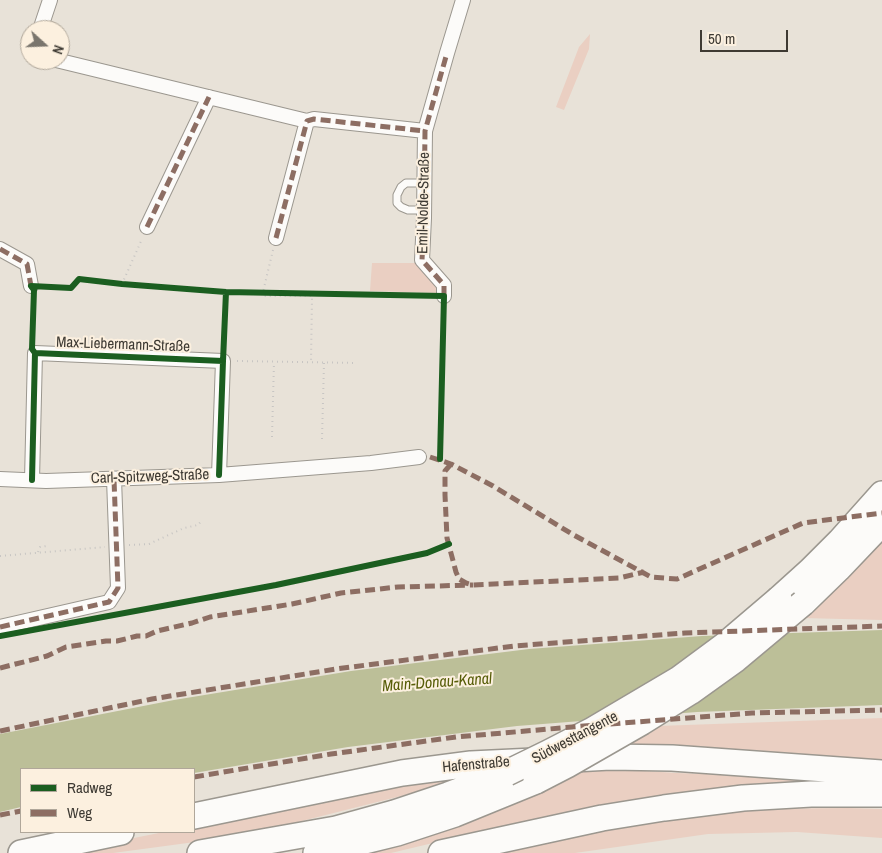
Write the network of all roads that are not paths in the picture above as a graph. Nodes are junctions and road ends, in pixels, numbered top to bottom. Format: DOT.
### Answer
graph roads {
  1 [pos="50,0"];
  2 [pos="463,0"];
  3 [pos="43,20"];
  4 [pos="70,63"];
  5 [pos="209,97"];
  6 [pos="307,121"];
  7 [pos="426,131"];
  8 [pos="424,183"];
  9 [pos="424,210"];
  10 [pos="147,228"];
  11 [pos="276,238"];
  12 [pos="0,249"];
  13 [pos="31,286"];
  14 [pos="444,296"];
  15 [pos="425,457"];
  16 [pos="218,475"];
  17 [pos="0,479"];
  18 [pos="114,479"];
  19 [pos="32,480"];
  20 [pos="882,494"];
  21 [pos="882,523"];
  22 [pos="0,627"];
  23 [pos="882,773"];
  24 [pos="882,794"];
  25 [pos="195,816"];
  26 [pos="117,833"];
  27 [pos="329,843"];
  28 [pos="22,853"];
  29 [pos="200,853"];
  30 [pos="441,853"];
  1 -- 3 [label="street"];
  2 -- 7 [label="street, Emil-Nolde-Straße"];
  4 -- 5 [label="street, Emil-Nolde-Straße"];
  5 -- 6 [label="street, Emil-Nolde-Straße"];
  5 -- 10 [label="street"];
  6 -- 7 [label="street, Emil-Nolde-Straße"];
  6 -- 11 [label="street"];
  7 -- 8 [label="street, Emil-Nolde-Straße"];
  8 -- 9 [label="street, Emil-Nolde-Straße"];
  8 -- 9 [label="lane"];
  9 -- 14 [label="street, Emil-Nolde-Straße"];
  12 -- 13 [label="street"];
  15 -- 16 [label="street, Carl-Spitzweg-Straße"];
  16 -- 18 [label="street, Carl-Spitzweg-Straße"];
  16 -- 19 [label="street, Max-Liebermann-Straße"];
  17 -- 19 [label="street, Carl-Spitzweg-Straße"];
  18 -- 19 [label="street, Carl-Spitzweg-Straße"];
  18 -- 22 [label="street"];
  20 -- 27 [label="highway, Südwesttangente, bridge"];
  21 -- 27 [label="highway, Südwesttangente, bridge"];
  23 -- 25 [label="highway, Hafenstraße"];
  24 -- 30 [label="highway"];
  26 -- 28 [label="highway"];
  27 -- 29 [label="highway, Südwesttangente"];
}
